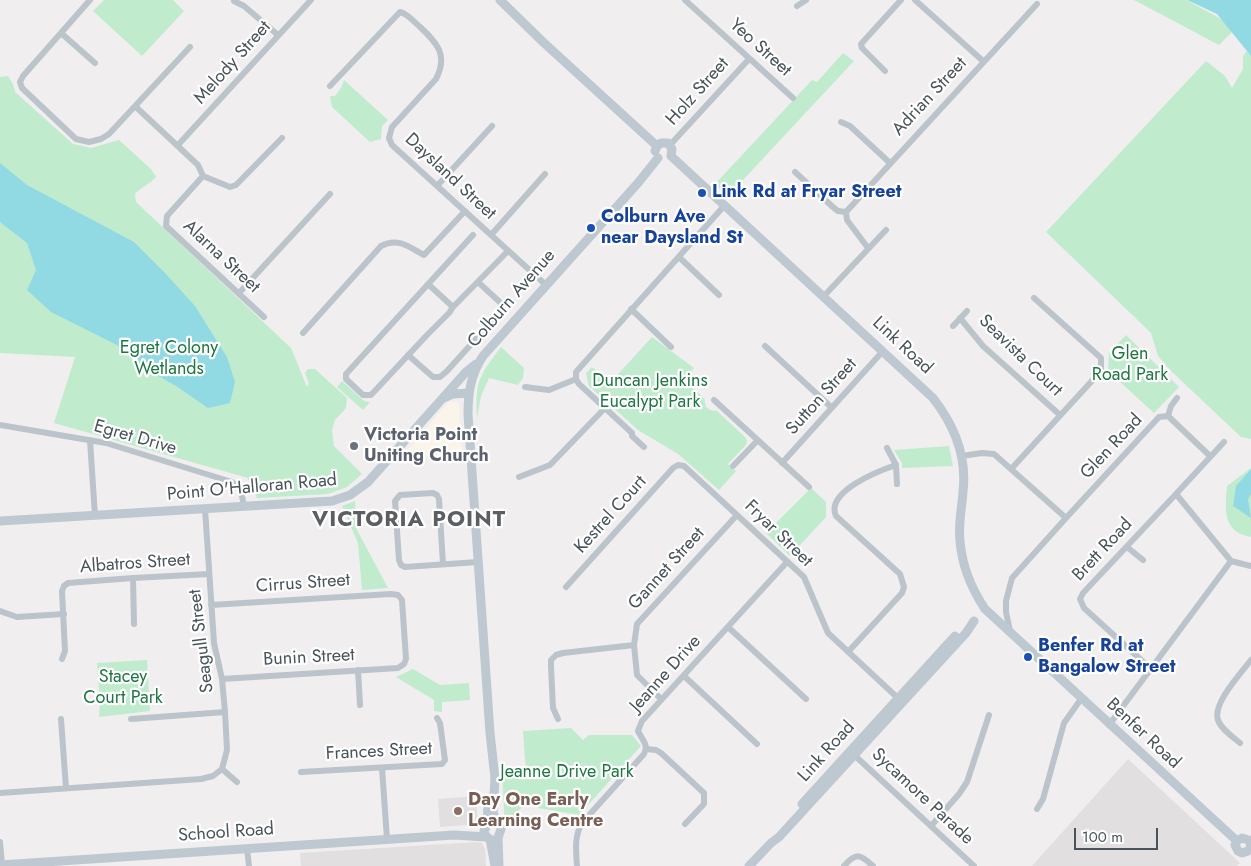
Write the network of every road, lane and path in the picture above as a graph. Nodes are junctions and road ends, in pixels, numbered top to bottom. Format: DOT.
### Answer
graph roads {
  1 [pos="311,0"];
  2 [pos="500,0"];
  3 [pos="685,0"];
  4 [pos="806,0"];
  5 [pos="901,0"];
  6 [pos="915,0"];
  7 [pos="87,1"];
  8 [pos="234,1"];
  9 [pos="1037,4"];
  10 [pos="797,6"];
  11 [pos="61,33"];
  12 [pos="278,35"];
  13 [pos="190,47"];
  14 [pos="749,59"];
  15 [pos="983,61"];
  16 [pos="95,63"];
  17 [pos="885,70"];
  18 [pos="330,86"];
  19 [pos="793,98"];
  20 [pos="136,107"];
  21 [pos="841,122"];
  22 [pos="492,126"];
  23 [pos="282,138"];
  24 [pos="670,145"];
  25 [pos="178,146"];
  26 [pos="657,146"];
  27 [pos="671,156"];
  28 [pos="658,158"];
  29 [pos="890,163"];
  30 [pos="795,172"];
  31 [pos="544,174"];
  32 [pos="203,176"];
  33 [pos="437,186"];
  34 [pos="330,194"];
  35 [pos="724,206"];
  36 [pos="465,212"];
  37 [pos="846,212"];
  38 [pos="886,230"];
  39 [pos="473,235"];
  40 [pos="491,235"];
  41 [pos="868,248"];
  42 [pos="508,251"];
  43 [pos="680,258"];
  44 [pos="478,282"];
  45 [pos="428,284"];
  46 [pos="546,285"];
  47 [pos="239,293"];
  48 [pos="719,295"];
  49 [pos="823,297"];
  50 [pos="1034,298"];
  51 [pos="453,307"];
  52 [pos="632,309"];
  53 [pos="967,311"];
  54 [pos="264,317"];
  55 [pos="960,318"];
  56 [pos="953,326"];
  57 [pos="303,333"];
  58 [pos="765,346"];
  59 [pos="671,347"];
  60 [pos="884,352"];
  61 [pos="408,355"];
  62 [pos="479,362"];
  63 [pos="576,379"];
  64 [pos="525,387"];
  65 [pos="468,393"];
  66 [pos="444,398"];
  67 [pos="1177,398"];
  68 [pos="714,400"];
  69 [pos="605,408"];
  70 [pos="831,408"];
  71 [pos="1060,415"];
  72 [pos="1168,416"];
  73 [pos="0,425"];
  74 [pos="90,440"];
  75 [pos="757,441"];
  76 [pos="1224,442"];
  77 [pos="644,447"];
  78 [pos="887,448"];
  79 [pos="962,456"];
  80 [pos="1210,456"];
  81 [pos="782,462"];
  82 [pos="678,465"];
  83 [pos="896,465"];
  84 [pos="733,466"];
  85 [pos="1012,468"];
  86 [pos="519,477"];
  87 [pos="897,484"];
  88 [pos="809,487"];
  89 [pos="1176,494"];
  90 [pos="244,507"];
  91 [pos="205,509"];
  92 [pos="737,515"];
  93 [pos="95,516"];
  94 [pos="1066,518"];
  95 [pos="0,521"];
  96 [pos="1126,547"];
  97 [pos="1143,560"];
  98 [pos="1231,561"];
  99 [pos="478,562"];
  100 [pos="787,562"];
  101 [pos="443,564"];
  102 [pos="1251,566"];
  103 [pos="209,574"];
  104 [pos="133,578"];
  105 [pos="566,587"];
  106 [pos="211,605"];
  107 [pos="985,609"];
  108 [pos="0,612"];
  109 [pos="64,614"];
  110 [pos="134,624"];
  111 [pos="728,628"];
  112 [pos="1010,631"];
  113 [pos="634,645"];
  114 [pos="848,652"];
  115 [pos="62,658"];
  116 [pos="1251,660"];
  117 [pos="398,668"];
  118 [pos="1150,668"];
  119 [pos="358,670"];
  120 [pos="684,676"];
  121 [pos="222,678"];
  122 [pos="806,699"];
  123 [pos="1082,699"];
  124 [pos="661,700"];
  125 [pos="901,700"];
  126 [pos="360,705"];
  127 [pos="225,712"];
  128 [pos="989,716"];
  129 [pos="437,718"];
  130 [pos="61,719"];
  131 [pos="130,719"];
  132 [pos="558,719"];
  133 [pos="1109,725"];
  134 [pos="490,733"];
  135 [pos="1240,743"];
  136 [pos="757,744"];
  137 [pos="646,749"];
  138 [pos="852,753"];
  139 [pos="382,768"];
  140 [pos="222,769"];
  141 [pos="301,772"];
  142 [pos="237,782"];
  143 [pos="66,788"];
  144 [pos="0,793"];
  145 [pos="1037,809"];
  146 [pos="685,824"];
  147 [pos="497,825"];
  148 [pos="931,826"];
  149 [pos="489,834"];
  150 [pos="387,839"];
  151 [pos="1250,839"];
  152 [pos="1237,840"];
  153 [pos="0,842"];
  154 [pos="247,848"];
  155 [pos="1250,853"];
  156 [pos="42,864"];
  157 [pos="1,865"];
  158 [pos="248,866"];
  159 [pos="495,866"];
  160 [pos="499,866"];
  161 [pos="577,866"];
  162 [pos="749,866"];
  163 [pos="844,866"];
  164 [pos="873,866"];
  165 [pos="974,866"];
  1 -- 12 [label="street, Melody Street"];
  2 -- 26 [label="street"];
  3 -- 14 [label="street, Yeo Street"];
  4 -- 10 [label="street"];
  5 -- 17 [label="street"];
  6 -- 15 [label="street"];
  7 -- 11 [label="street"];
  8 -- 12 [label="street"];
  9 -- 15 [label="street, Adrian Street"];
  11 -- 16 [label="street"];
  11 -- 20 [label="street"];
  12 -- 25 [label="street, Melody Street"];
  13 -- 20 [label="street"];
  14 -- 19 [label="street, Yeo Street"];
  14 -- 24 [label="street, Holz Street"];
  15 -- 29 [label="street, Adrian Street"];
  18 -- 33 [label="street, Daysland Street"];
  20 -- 25 [label="street"];
  21 -- 29 [label="street"];
  22 -- 33 [label="street"];
  23 -- 32 [label="street"];
  24 -- 26 [label="street"];
  24 -- 27 [label="street"];
  25 -- 32 [label="street"];
  26 -- 28 [label="street"];
  27 -- 28 [label="street"];
  27 -- 35 [label="street, Link Road"];
  28 -- 46 [label="street, Colburn Avenue"];
  29 -- 37 [label="street, Adrian Street"];
  30 -- 37 [label="street"];
  31 -- 40 [label="street"];
  32 -- 47 [label="street, Alarna Street"];
  33 -- 36 [label="street, Daysland Street"];
  34 -- 47 [label="street"];
  35 -- 43 [label="street"];
  35 -- 49 [label="street, Link Road"];
  36 -- 40 [label="street, Daysland Street"];
  36 -- 57 [label="street"];
  37 -- 41 [label="street"];
  38 -- 41 [label="street"];
  39 -- 45 [label="street"];
  40 -- 42 [label="street, Daysland Street"];
  41 -- 49 [label="street"];
  42 -- 44 [label="street"];
  42 -- 46 [label="street, Daysland Street"];
  43 -- 48 [label="street"];
  43 -- 52 [label="street"];
  44 -- 51 [label="street"];
  44 -- 61 [label="street"];
  45 -- 51 [label="street"];
  45 -- 61 [label="street"];
  46 -- 62 [label="street, Colburn Avenue"];
  47 -- 54 [label="street, Alarna Street"];
  49 -- 60 [label="street, Link Road"];
  50 -- 71 [label="street"];
  51 -- 61 [label="street"];
  52 -- 59 [label="street"];
  52 -- 63 [label="street"];
  53 -- 55 [label="street"];
  55 -- 56 [label="street"];
  55 -- 71 [label="street, Seavista Court"];
  58 -- 70 [label="street"];
  60 -- 70 [label="street, Sutton Street"];
  60 -- 79 [label="street, Link Road"];
  62 -- 65 [label="street, Colburn Avenue"];
  62 -- 66 [label="street, Point O'Halloran Road"];
  63 -- 64 [label="street"];
  63 -- 69 [label="street"];
  65 -- 66 [label="street"];
  65 -- 99 [label="street, Colburn Avenue"];
  66 -- 90 [label="street, Point O'Halloran Road"];
  67 -- 72 [label="street, Glen Road"];
  68 -- 75 [label="street"];
  69 -- 77 [label="street"];
  69 -- 86 [label="street"];
  70 -- 81 [label="street, Sutton Street"];
  71 -- 85 [label="street"];
  72 -- 80 [label="street"];
  72 -- 94 [label="street, Glen Road"];
  73 -- 74 [label="street, Egret Drive"];
  74 -- 90 [label="street, Egret Drive"];
  74 -- 93 [label="street"];
  75 -- 81 [label="street"];
  75 -- 84 [label="street"];
  76 -- 80 [label="street, Brett Road"];
  78 -- 83 [label="street"];
  79 -- 85 [label="street"];
  79 -- 107 [label="street, Link Road"];
  80 -- 89 [label="street, Brett Road"];
  81 -- 88 [label="street"];
  82 -- 92 [label="street, Fryar Street"];
  82 -- 105 [label="street, Kestrel Court"];
  83 -- 87 [label="street"];
  83 -- 114 [label="street"];
  85 -- 94 [label="street"];
  89 -- 96 [label="street, Brett Road"];
  89 -- 98 [label="street"];
  90 -- 91 [label="street, Point O'Halloran Road"];
  91 -- 93 [label="street, Point O'Halloran Road"];
  91 -- 103 [label="street, Seagull Street"];
  92 -- 100 [label="street, Fryar Street"];
  92 -- 113 [label="street, Gannet Street"];
  93 -- 95 [label="street, Point O'Halloran Road"];
  94 -- 112 [label="street, Glen Road"];
  96 -- 97 [label="street"];
  96 -- 118 [label="street, Brett Road"];
  98 -- 102 [label="street"];
  98 -- 118 [label="street"];
  99 -- 101 [label="street"];
  99 -- 134 [label="street, Colburn Avenue"];
  100 -- 111 [label="street, Jeanne Drive"];
  100 -- 114 [label="street, Fryar Street"];
  101 -- 101 [label="street"];
  103 -- 104 [label="street, Albatros Street"];
  103 -- 106 [label="street, Seagull Street"];
  104 -- 109 [label="street, Albatros Street"];
  104 -- 110 [label="street"];
  106 -- 117 [label="street, Cirrus Street"];
  106 -- 121 [label="street, Seagull Street"];
  107 -- 112 [label="street, Benfer Road"];
  107 -- 125 [label="street, Link Road"];
  108 -- 109 [label="street"];
  109 -- 115 [label="street"];
  111 -- 120 [label="street, Jeanne Drive"];
  111 -- 122 [label="street"];
  112 -- 123 [label="street, Benfer Road"];
  113 -- 124 [label="street, Gannet Street"];
  113 -- 132 [label="street"];
  114 -- 125 [label="street, Fryar Street"];
  116 -- 135 [label="street"];
  117 -- 119 [label="street, Bunin Street"];
  118 -- 133 [label="street"];
  119 -- 121 [label="street, Bunin Street"];
  119 -- 126 [label="street"];
  120 -- 124 [label="street, Jeanne Drive"];
  120 -- 136 [label="street"];
  121 -- 127 [label="street, Seagull Street"];
  123 -- 133 [label="street, Benfer Road"];
  123 -- 145 [label="street"];
  124 -- 137 [label="street, Jeanne Drive"];
  125 -- 138 [label="street, Link Road"];
  127 -- 131 [label="street"];
  127 -- 140 [label="street, Seagull Street"];
  128 -- 148 [label="street"];
  129 -- 139 [label="street, Frances Street"];
  130 -- 143 [label="street"];
  133 -- 152 [label="street, Benfer Road"];
  134 -- 147 [label="street, Colburn Avenue"];
  134 -- 149 [label="street, Colburn Avenue"];
  137 -- 146 [label="street"];
  137 -- 161 [label="street"];
  138 -- 148 [label="street, Sycamore Parade"];
  138 -- 162 [label="street, Link Road"];
  139 -- 141 [label="street, Frances Street"];
  139 -- 150 [label="street"];
  140 -- 142 [label="street"];
  140 -- 143 [label="street"];
  143 -- 144 [label="street"];
  147 -- 149 [label="street"];
  147 -- 149 [label="street, Colburn Avenue"];
  148 -- 165 [label="street, Sycamore Parade"];
  149 -- 150 [label="street, School Road"];
  149 -- 159 [label="street, Colburn Avenue"];
  149 -- 160 [label="street, Colburn Avenue"];
  150 -- 154 [label="street, School Road"];
  151 -- 152 [label="street, Benfer Road"];
  151 -- 155 [label="street, Benfer Road"];
  152 -- 155 [label="street, Benfer Road"];
  153 -- 157 [label="street"];
  154 -- 156 [label="street, School Road"];
  154 -- 158 [label="street"];
  156 -- 157 [label="street, School Road"];
  163 -- 164 [label="street"];
}
